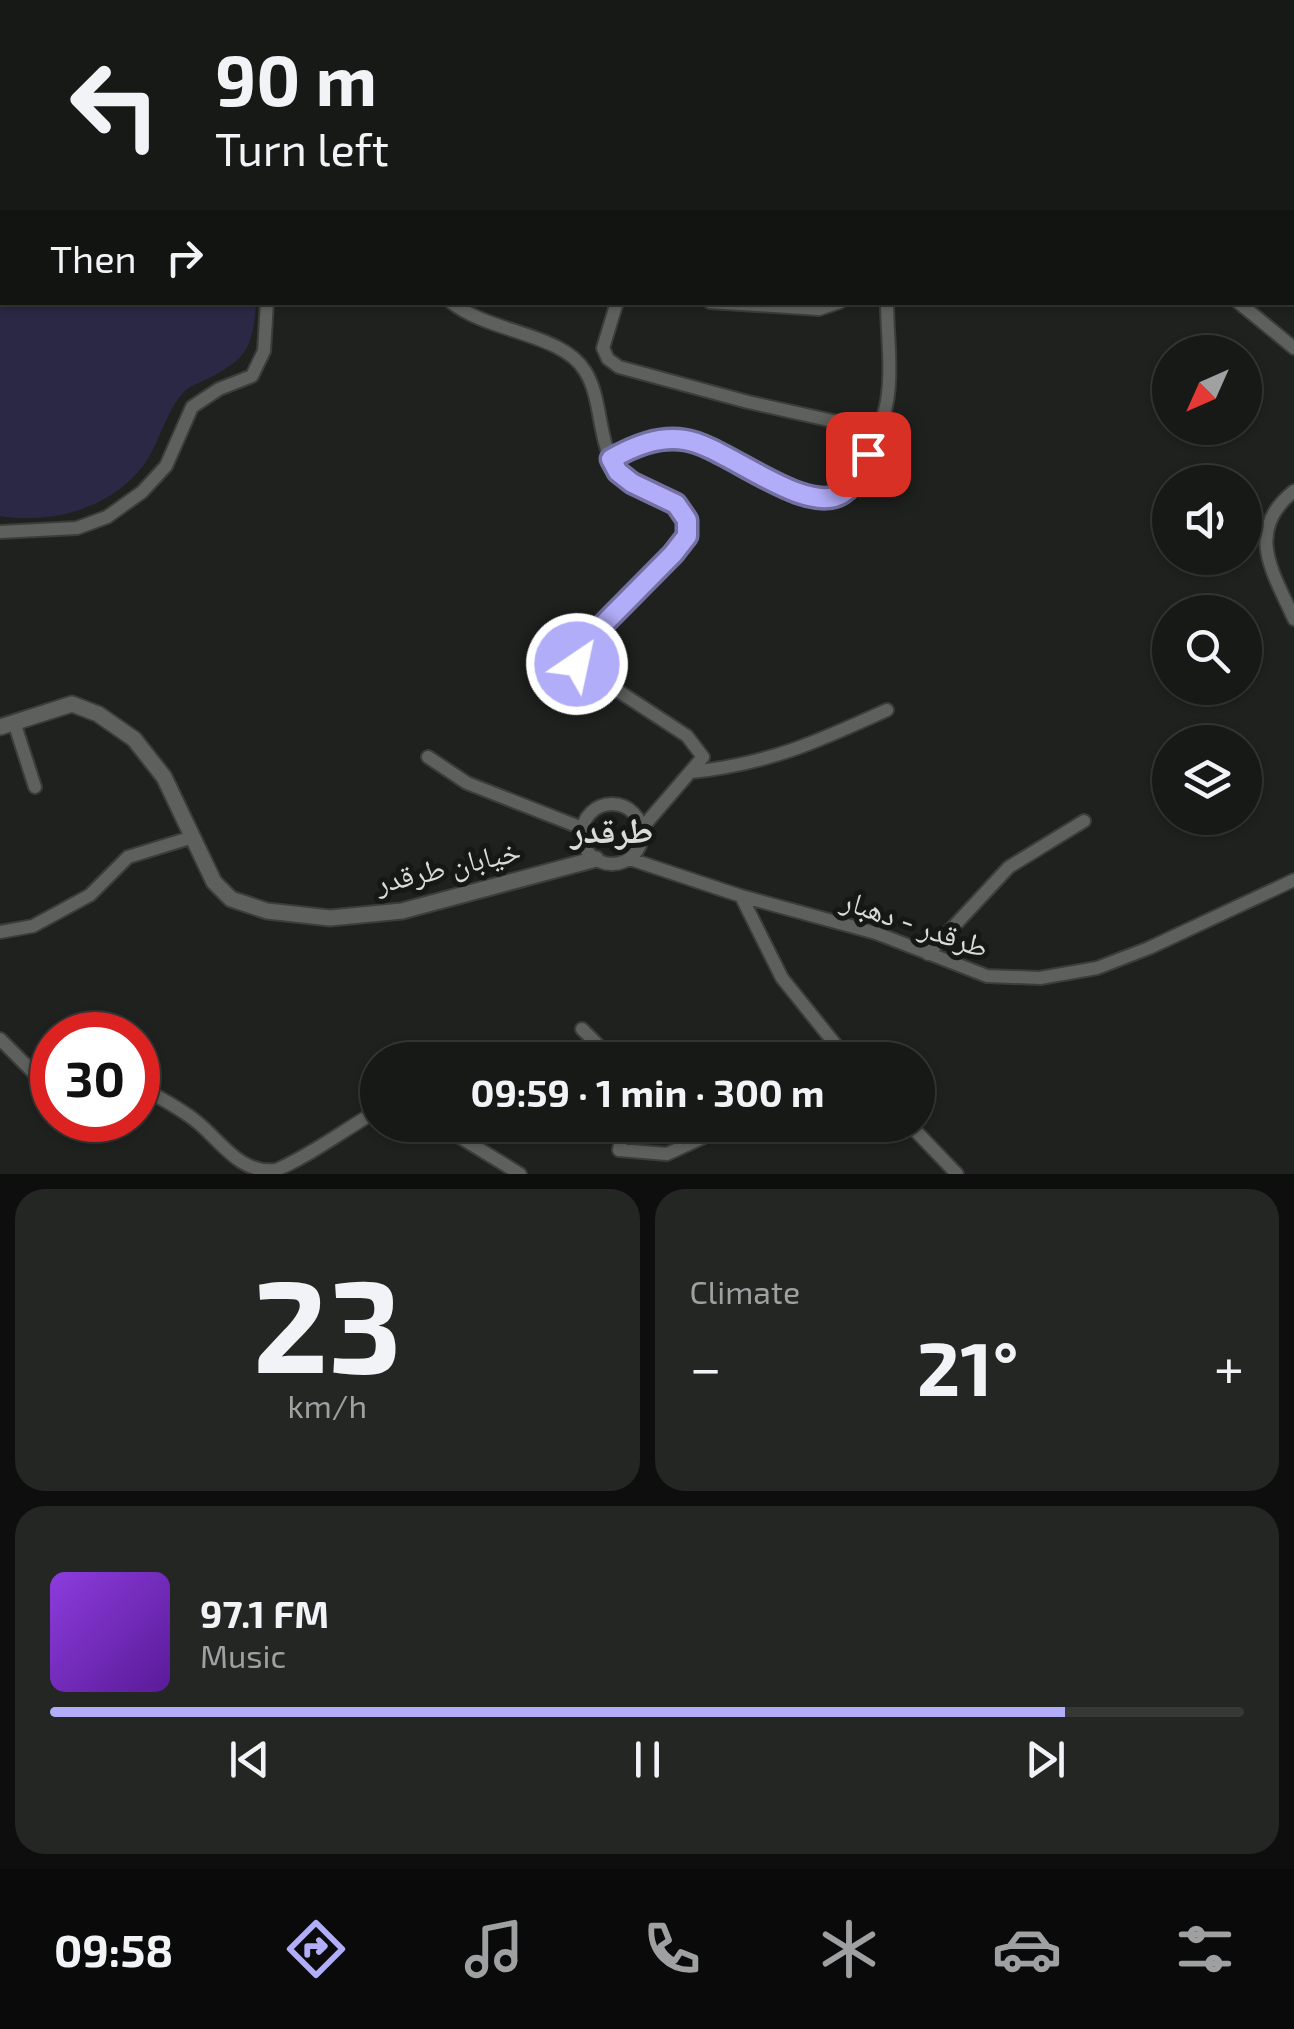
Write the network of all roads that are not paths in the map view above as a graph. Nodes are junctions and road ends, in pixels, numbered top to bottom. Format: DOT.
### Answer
graph roads {
  1 [pos="267,305"];
  2 [pos="454,305"];
  3 [pos="616,305"];
  4 [pos="757,305"];
  5 [pos="831,305"];
  6 [pos="887,305"];
  7 [pos="1242,305"];
  8 [pos="1294,348"];
  9 [pos="878,431"];
  10 [pos="611,459"];
  11 [pos="1294,492"];
  12 [pos="0,532"];
  13 [pos="1294,619"];
  14 [pos="887,710"];
  15 [pos="7,725"];
  16 [pos="428,758"];
  17 [pos="691,772"];
  18 [pos="35,787"];
  19 [pos="1084,821"];
  20 [pos="582,828"];
  21 [pos="642,828"];
  22 [pos="192,837"];
  23 [pos="596,859"];
  24 [pos="630,859"];
  25 [pos="1294,880"];
  26 [pos="740,896"];
  27 [pos="0,932"];
  28 [pos="928,954"];
  29 [pos="582,1029"];
  30 [pos="0,1040"];
  31 [pos="595,1042"];
  32 [pos="834,1042"];
  33 [pos="30,1069"];
  34 [pos="160,1099"];
  35 [pos="360,1121"];
  36 [pos="468,1142"];
  37 [pos="621,1142"];
  38 [pos="692,1142"];
  39 [pos="926,1142"];
  40 [pos="956,1173"];
  41 [pos="520,1174"];
  1 -- 12 [label="street"];
  2 -- 10 [label="street"];
  3 -- 9 [label="street"];
  4 -- 5 [label="street"];
  6 -- 9 [label="street"];
  7 -- 8 [label="street"];
  9 -- 10 [label="street"];
  10 -- 17 [label="street"];
  11 -- 13 [label="street"];
  14 -- 17 [label="street"];
  15 -- 18 [label="street"];
  15 -- 22 [label="street, خیابان طرقدر"];
  16 -- 20 [label="street"];
  17 -- 21 [label="street"];
  19 -- 28 [label="street"];
  20 -- 21 [label="street"];
  20 -- 23 [label="street"];
  21 -- 24 [label="street"];
  22 -- 23 [label="street, خیابان طرقدر"];
  22 -- 27 [label="street"];
  23 -- 24 [label="street"];
  24 -- 26 [label="street, طرقدر - دهبار"];
  25 -- 28 [label="street, طرقدر - دهبار"];
  26 -- 28 [label="street, طرقدر - دهبار"];
  26 -- 32 [label="street"];
  29 -- 31 [label="street"];
  30 -- 33 [label="street"];
  34 -- 35 [label="street"];
  36 -- 41 [label="street"];
  37 -- 38 [label="street"];
  39 -- 40 [label="street"];
}
